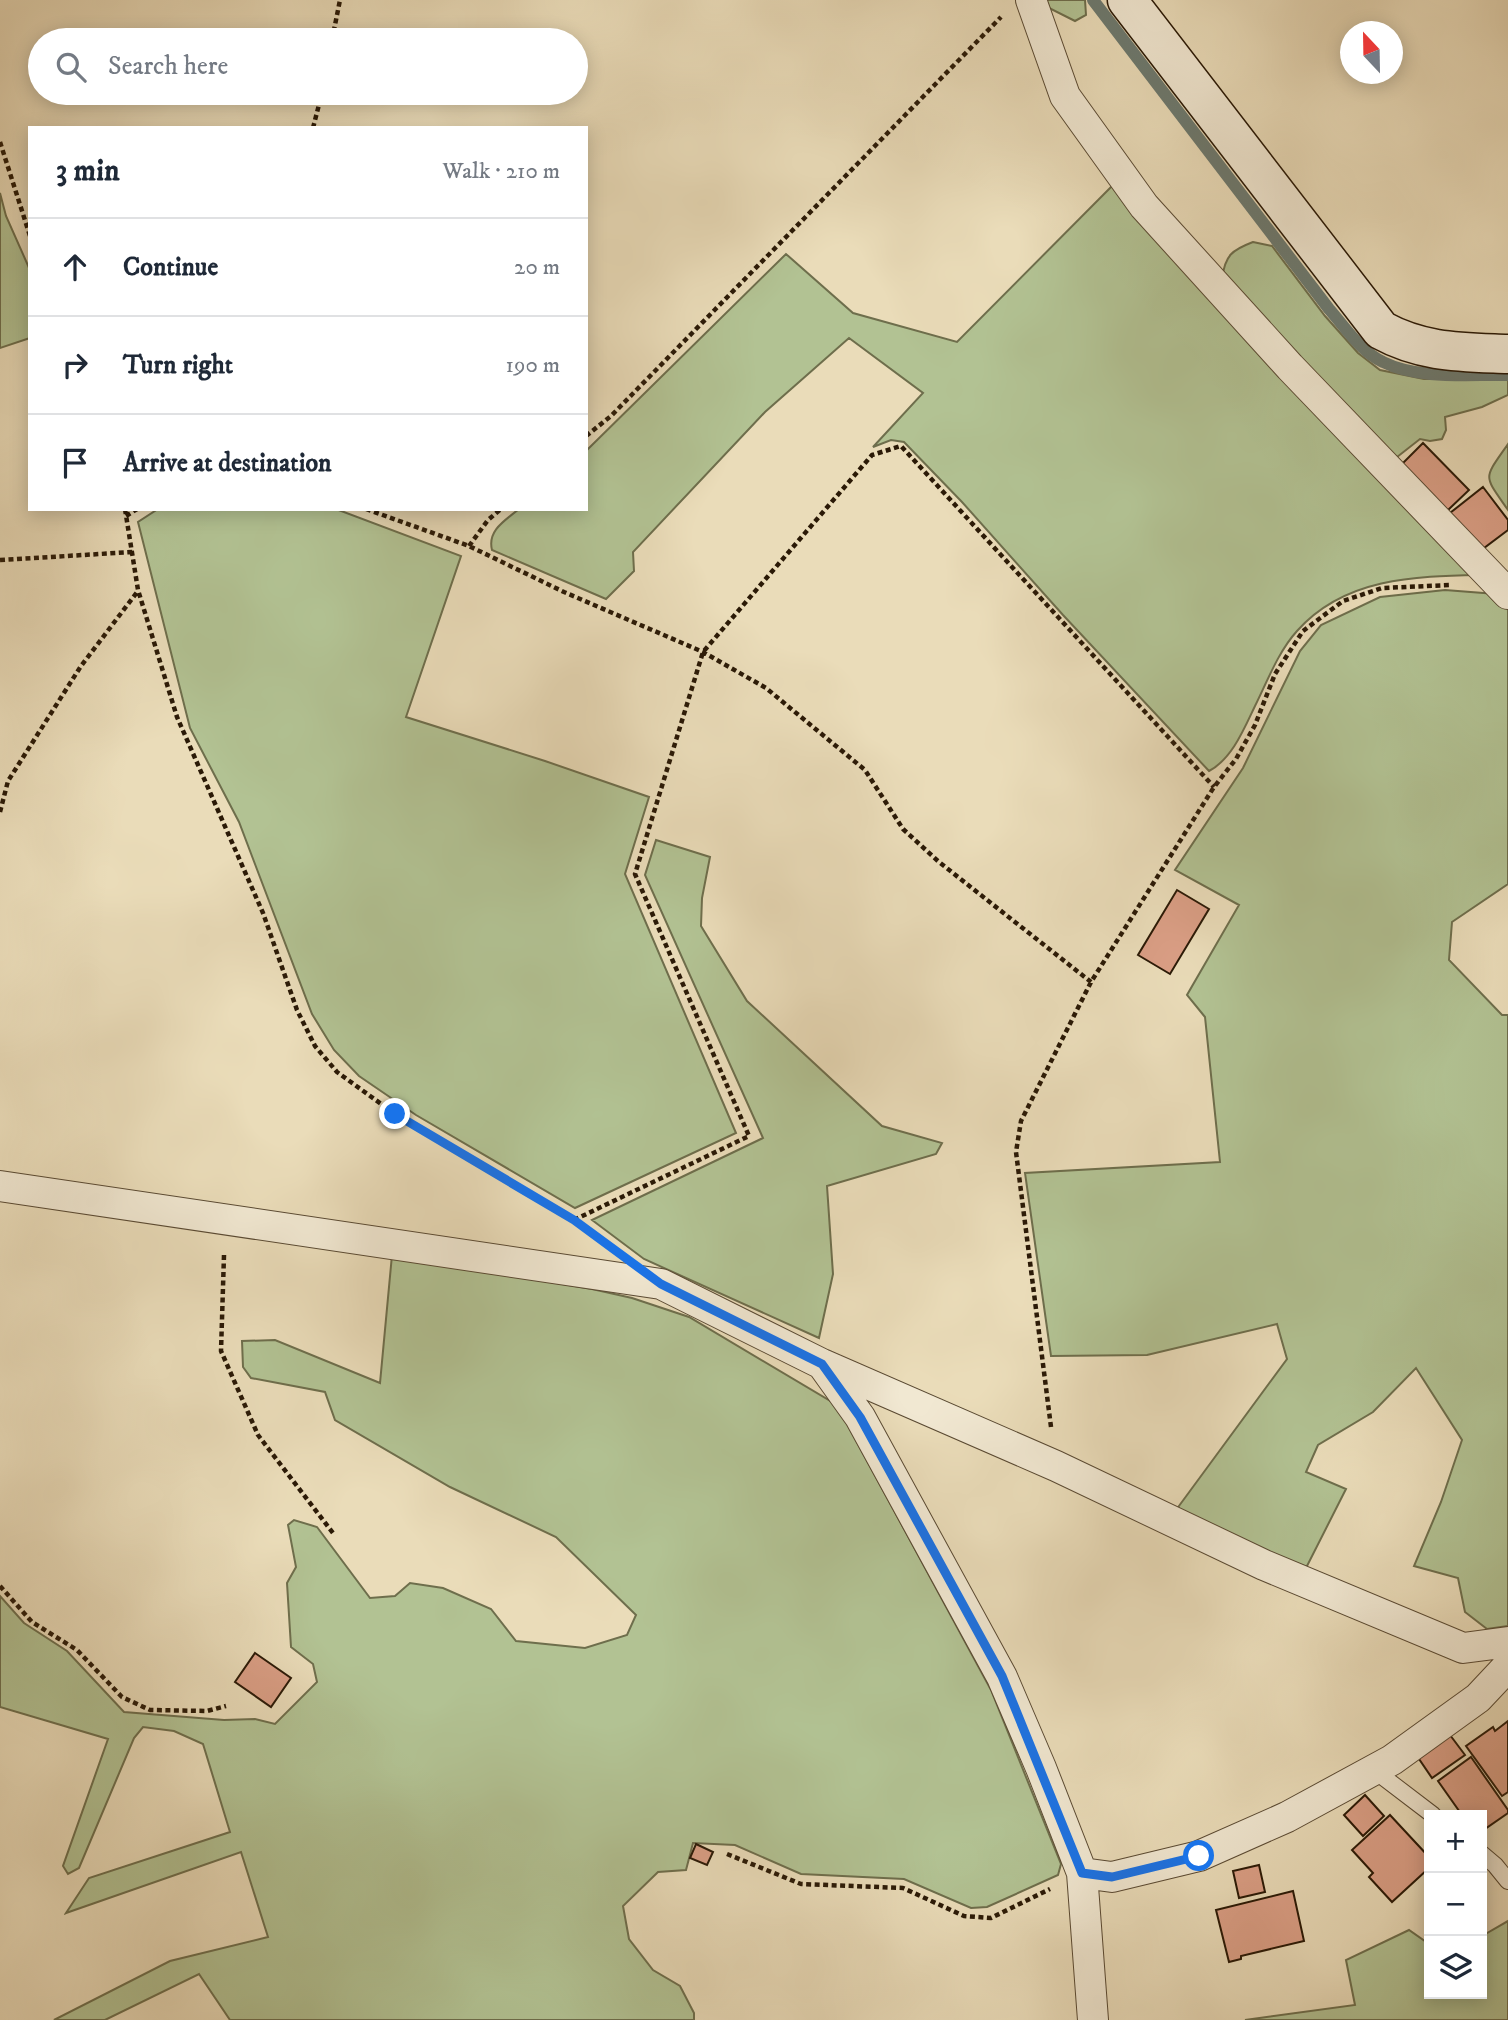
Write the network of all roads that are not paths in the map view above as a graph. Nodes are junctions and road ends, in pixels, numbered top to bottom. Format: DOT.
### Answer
graph roads {
  1 [pos="1127,0"];
  2 [pos="1020,5"];
  3 [pos="1508,354"];
  4 [pos="1504,590"];
  5 [pos="0,1186"];
  6 [pos="822,1364"];
  7 [pos="1508,1642"];
  8 [pos="1508,1666"];
  9 [pos="1374,1770"];
  10 [pos="1426,1810"];
  11 [pos="1487,1859"];
  12 [pos="1082,1873"];
  13 [pos="1508,1881"];
  14 [pos="1093,2020"];
  1 -- 3 [label="street"];
  2 -- 4 [label="street"];
  5 -- 6 [label="street"];
  6 -- 7 [label="street"];
  6 -- 12 [label="street"];
  8 -- 9 [label="street"];
  9 -- 10 [label="lane"];
  9 -- 12 [label="street"];
  11 -- 13 [label="lane"];
  12 -- 14 [label="street"];
}
